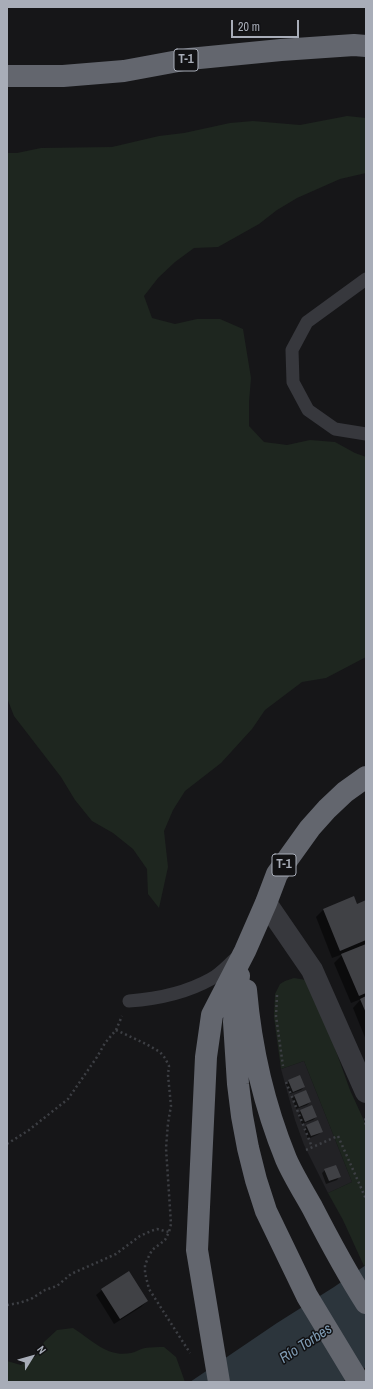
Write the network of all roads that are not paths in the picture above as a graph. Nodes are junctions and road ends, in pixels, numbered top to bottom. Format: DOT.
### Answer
graph roads {
  1 [pos="366,46"];
  2 [pos="7,76"];
  3 [pos="366,278"];
  4 [pos="366,434"];
  5 [pos="366,777"];
  6 [pos="266,903"];
  7 [pos="245,951"];
  8 [pos="129,1001"];
  9 [pos="366,1092"];
  10 [pos="366,1303"];
  11 [pos="219,1382"];
  12 [pos="359,1382"];
  1 -- 2 [label="highway, T-1"];
  3 -- 4 [label="lane"];
  5 -- 6 [label="highway, T-1"];
  6 -- 7 [label="highway, T-1"];
  6 -- 9 [label="street"];
  7 -- 8 [label="lane"];
  7 -- 10 [label="highway"];
  7 -- 11 [label="highway"];
  7 -- 12 [label="highway"];
}
